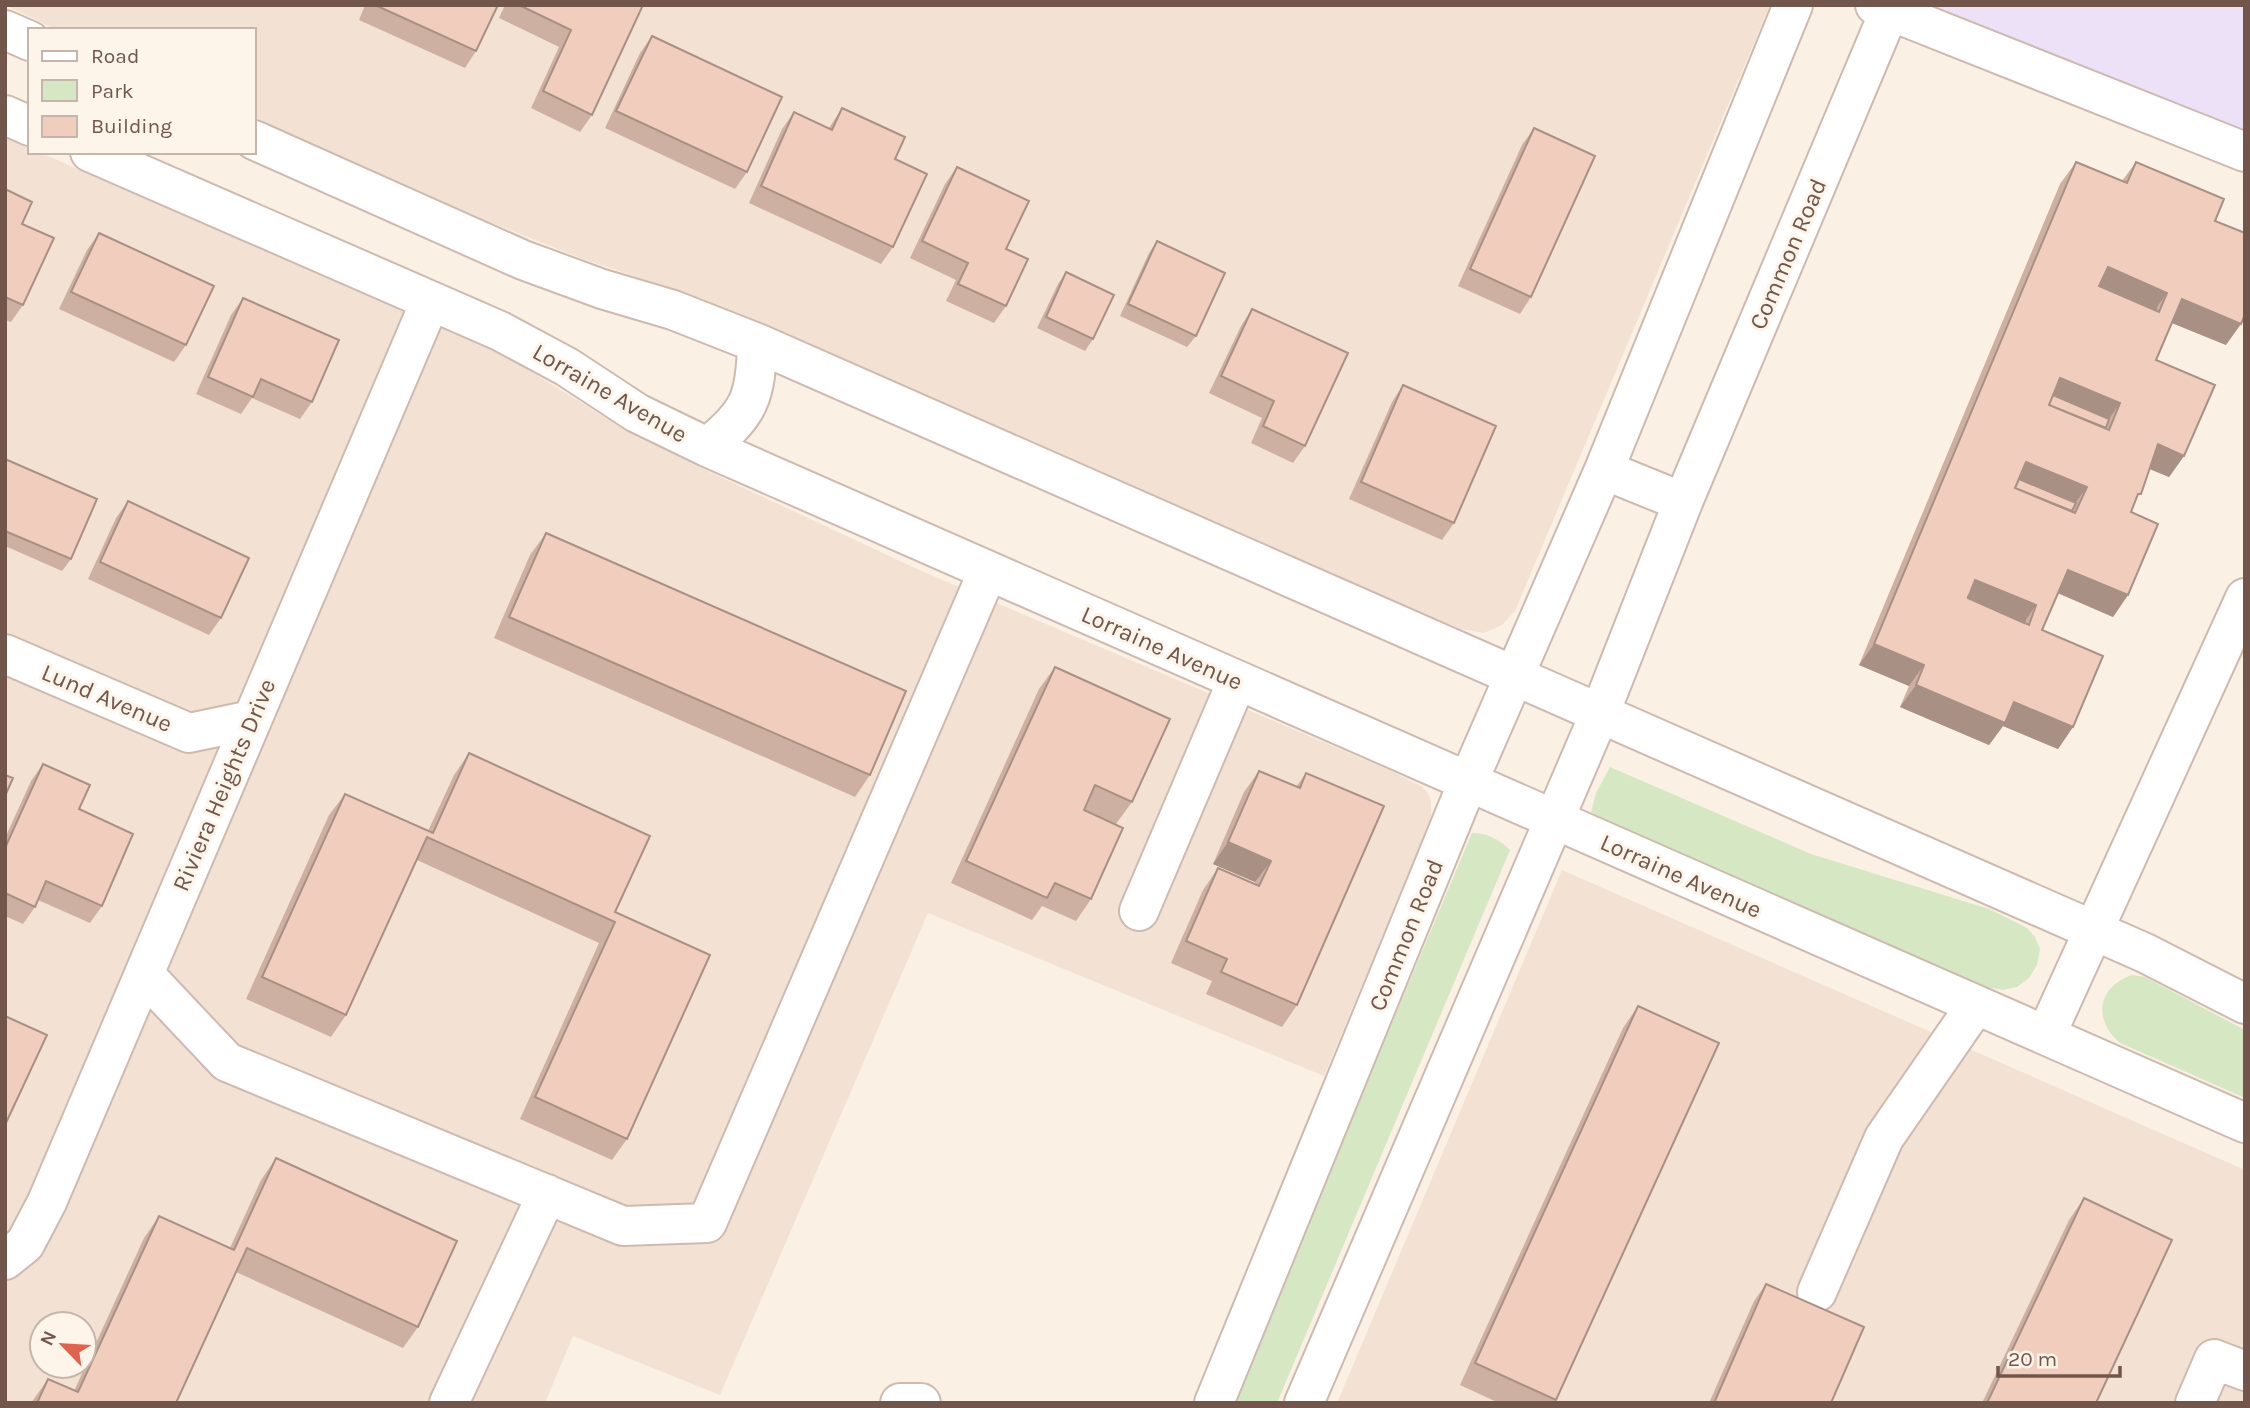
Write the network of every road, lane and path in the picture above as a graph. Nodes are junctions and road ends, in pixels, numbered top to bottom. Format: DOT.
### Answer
graph roads {
  1 [pos="1793,5"];
  2 [pos="1885,7"];
  3 [pos="5,30"];
  4 [pos="28,40"];
  5 [pos="5,115"];
  6 [pos="28,125"];
  7 [pos="256,141"];
  8 [pos="2245,152"];
  9 [pos="95,154"];
  10 [pos="430,302"];
  11 [pos="757,343"];
  12 [pos="707,447"];
  13 [pos="1604,470"];
  14 [pos="1684,502"];
  15 [pos="988,571"];
  16 [pos="2245,598"];
  17 [pos="2237,636"];
  18 [pos="5,654"];
  19 [pos="1513,676"];
  20 [pos="1237,681"];
  21 [pos="1600,713"];
  22 [pos="251,720"];
  23 [pos="1468,782"];
  24 [pos="1554,821"];
  25 [pos="1139,911"];
  26 [pos="2094,930"];
  27 [pos="144,974"];
  28 [pos="2245,1004"];
  29 [pos="1976,1005"];
  30 [pos="2046,1035"];
  31 [pos="2245,1123"];
  32 [pos="547,1194"];
  33 [pos="5,1260"];
  34 [pos="1817,1292"];
  35 [pos="2245,1371"];
  36 [pos="449,1403"];
  37 [pos="900,1403"];
  38 [pos="921,1403"];
  39 [pos="1214,1403"];
  40 [pos="1304,1403"];
  41 [pos="2195,1403"];
  1 -- 13 [label="street, Common Road"];
  2 -- 8 [label="street"];
  2 -- 14 [label="street, Common Road"];
  3 -- 4 [label="street"];
  5 -- 6 [label="street"];
  7 -- 11 [label="street"];
  9 -- 10 [label="street, Lorraine Avenue"];
  10 -- 12 [label="street, Lorraine Avenue"];
  10 -- 22 [label="street, Riviera Heights Drive"];
  11 -- 12 [label="street"];
  11 -- 19 [label="street"];
  12 -- 15 [label="street, Lorraine Avenue"];
  13 -- 14 [label="street"];
  13 -- 19 [label="street, Common Road"];
  14 -- 21 [label="street, Common Road"];
  15 -- 20 [label="street, Lorraine Avenue"];
  15 -- 32 [label="street"];
  16 -- 17 [label="street"];
  17 -- 26 [label="street"];
  18 -- 22 [label="street, Lund Avenue"];
  19 -- 21 [label="street"];
  19 -- 23 [label="street, Common Road"];
  20 -- 23 [label="street, Lorraine Avenue"];
  20 -- 25 [label="street"];
  21 -- 24 [label="street, Common Road"];
  21 -- 26 [label="street"];
  22 -- 27 [label="street, Riviera Heights Drive"];
  23 -- 24 [label="street, Lorraine Avenue"];
  23 -- 39 [label="street, Common Road"];
  24 -- 29 [label="street, Lorraine Avenue"];
  24 -- 40 [label="street, Common Road"];
  26 -- 28 [label="street"];
  26 -- 30 [label="street"];
  27 -- 32 [label="street"];
  27 -- 33 [label="street, Riviera Heights Drive"];
  29 -- 30 [label="street, Lorraine Avenue"];
  29 -- 34 [label="street"];
  30 -- 31 [label="street, Lorraine Avenue"];
  32 -- 36 [label="street"];
  35 -- 41 [label="street"];
  37 -- 38 [label="street"];
}
